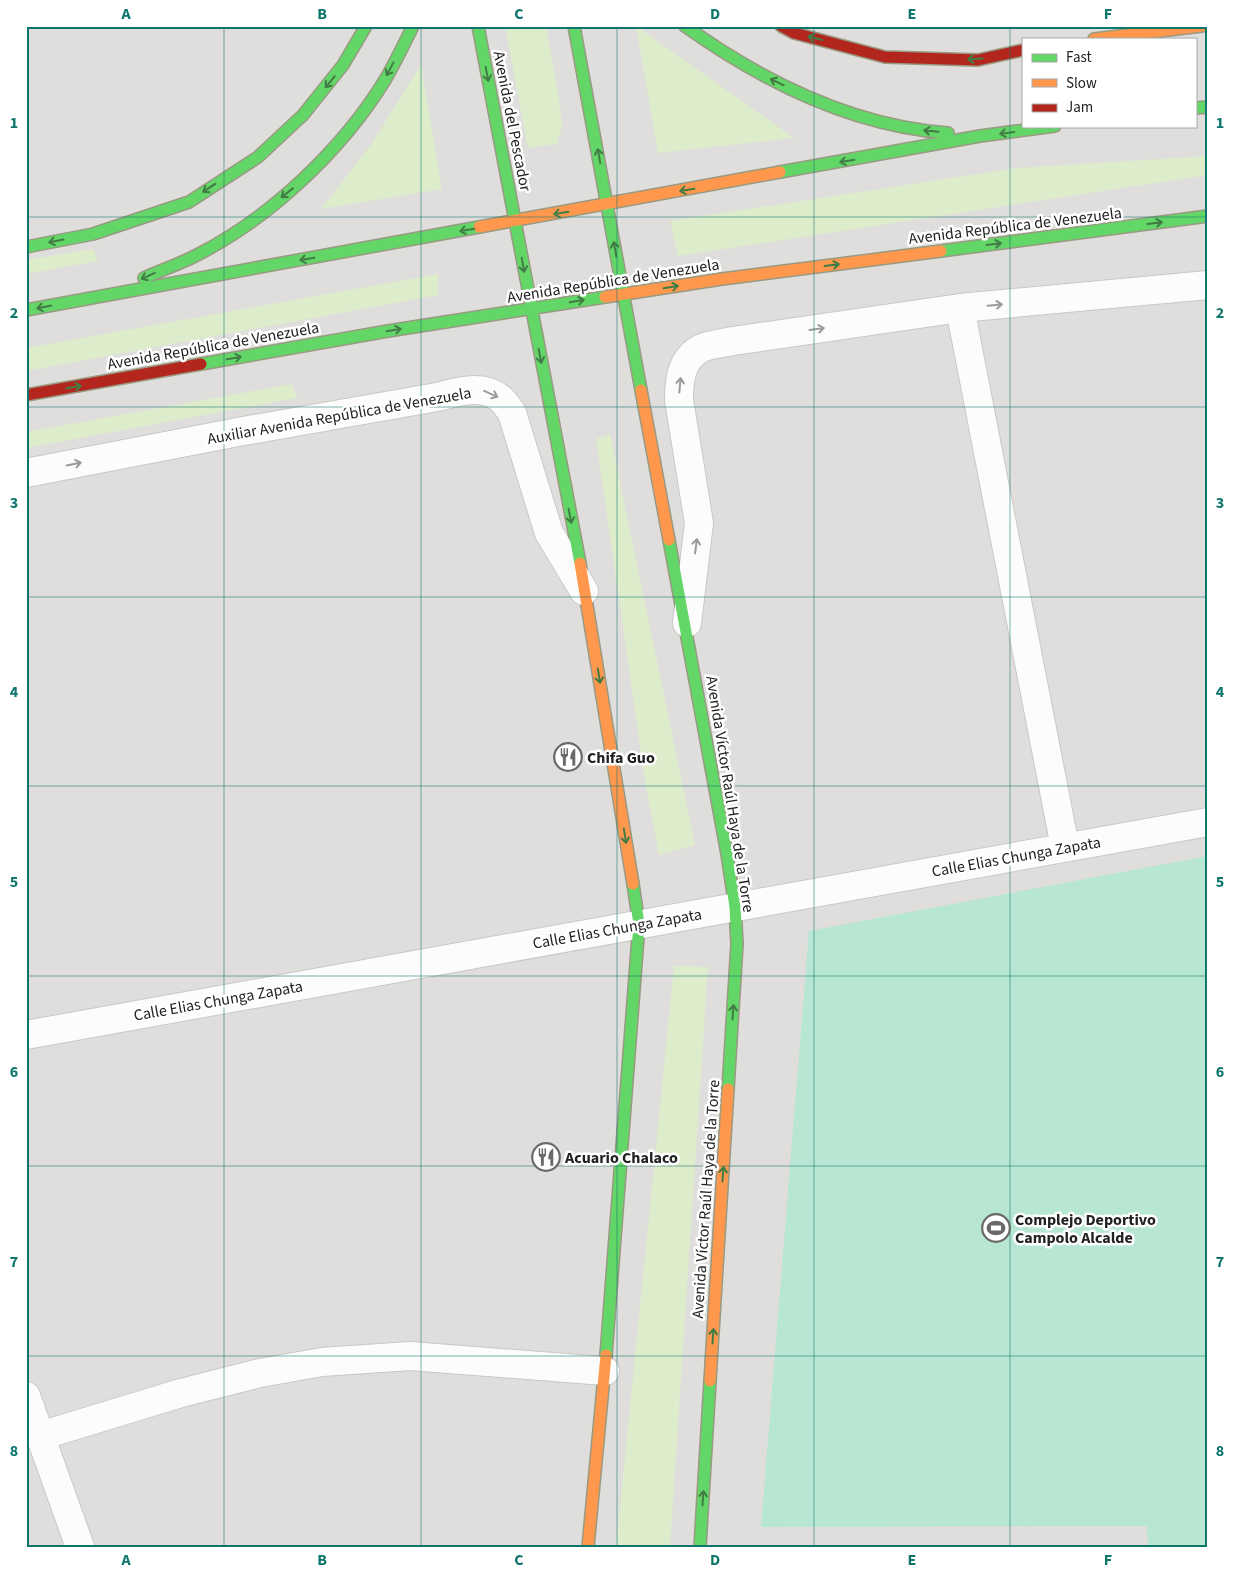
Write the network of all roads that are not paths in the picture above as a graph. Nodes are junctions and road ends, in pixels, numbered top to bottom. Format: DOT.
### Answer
graph roads {
  1 [pos="366,26"];
  2 [pos="413,26"];
  3 [pos="478,26"];
  4 [pos="574,26"];
  5 [pos="685,26"];
  6 [pos="782,26"];
  7 [pos="1202,26"];
  8 [pos="1102,38"];
  9 [pos="1022,50"];
  10 [pos="1040,128"];
  11 [pos="980,136"];
  12 [pos="607,204"];
  13 [pos="1208,216"];
  14 [pos="515,221"];
  15 [pos="26,247"];
  16 [pos="1208,286"];
  17 [pos="623,294"];
  18 [pos="78,301"];
  19 [pos="531,308"];
  20 [pos="960,308"];
  21 [pos="26,310"];
  22 [pos="26,395"];
  23 [pos="26,473"];
  24 [pos="585,592"];
  25 [pos="686,629"];
  26 [pos="1208,822"];
  27 [pos="1065,847"];
  28 [pos="735,907"];
  29 [pos="639,924"];
  30 [pos="26,1034"];
  31 [pos="605,1371"];
  32 [pos="26,1396"];
  33 [pos="40,1436"];
  34 [pos="80,1547"];
  35 [pos="588,1547"];
  36 [pos="700,1547"];
  1 -- 15 [label="main road, one-way"];
  2 -- 18 [label="main road, one-way"];
  3 -- 14 [label="main road, Avenida del Pescador, one-way"];
  12 -- 4 [label="main road, one-way"];
  11 -- 5 [label="main road, one-way"];
  9 -- 6 [label="main road, one-way"];
  7 -- 8 [label="main road"];
  10 -- 11 [label="main road, one-way"];
  11 -- 12 [label="main road, one-way"];
  12 -- 14 [label="main road, one-way"];
  17 -- 12 [label="main road, Avenida Víctor Raúl Haya de la Torre, one-way"];
  17 -- 13 [label="main road, Avenida República de Venezuela, one-way"];
  14 -- 18 [label="main road, one-way"];
  14 -- 19 [label="main road, one-way"];
  20 -- 16 [label="street, one-way"];
  19 -- 17 [label="main road, Avenida República de Venezuela, one-way"];
  17 -- 25 [label="main road, Avenida Víctor Raúl Haya de la Torre"];
  18 -- 21 [label="main road, one-way"];
  22 -- 19 [label="main road, Avenida República de Venezuela, one-way"];
  19 -- 24 [label="main road, one-way"];
  25 -- 20 [label="street, one-way"];
  20 -- 27 [label="street"];
  23 -- 24 [label="street, Auxiliar Avenida República de Venezuela, one-way"];
  24 -- 29 [label="main road, one-way"];
  25 -- 28 [label="main road, Avenida Víctor Raúl Haya de la Torre"];
  26 -- 27 [label="street, Calle Elias Chunga Zapata"];
  27 -- 28 [label="street, Calle Elias Chunga Zapata"];
  28 -- 29 [label="street, Calle Elias Chunga Zapata"];
  36 -- 28 [label="main road, Avenida Víctor Raúl Haya de la Torre, one-way"];
  29 -- 30 [label="street, Calle Elias Chunga Zapata"];
  29 -- 31 [label="main road"];
  31 -- 33 [label="street"];
  31 -- 35 [label="main road"];
  32 -- 33 [label="street"];
  33 -- 34 [label="street"];
}
